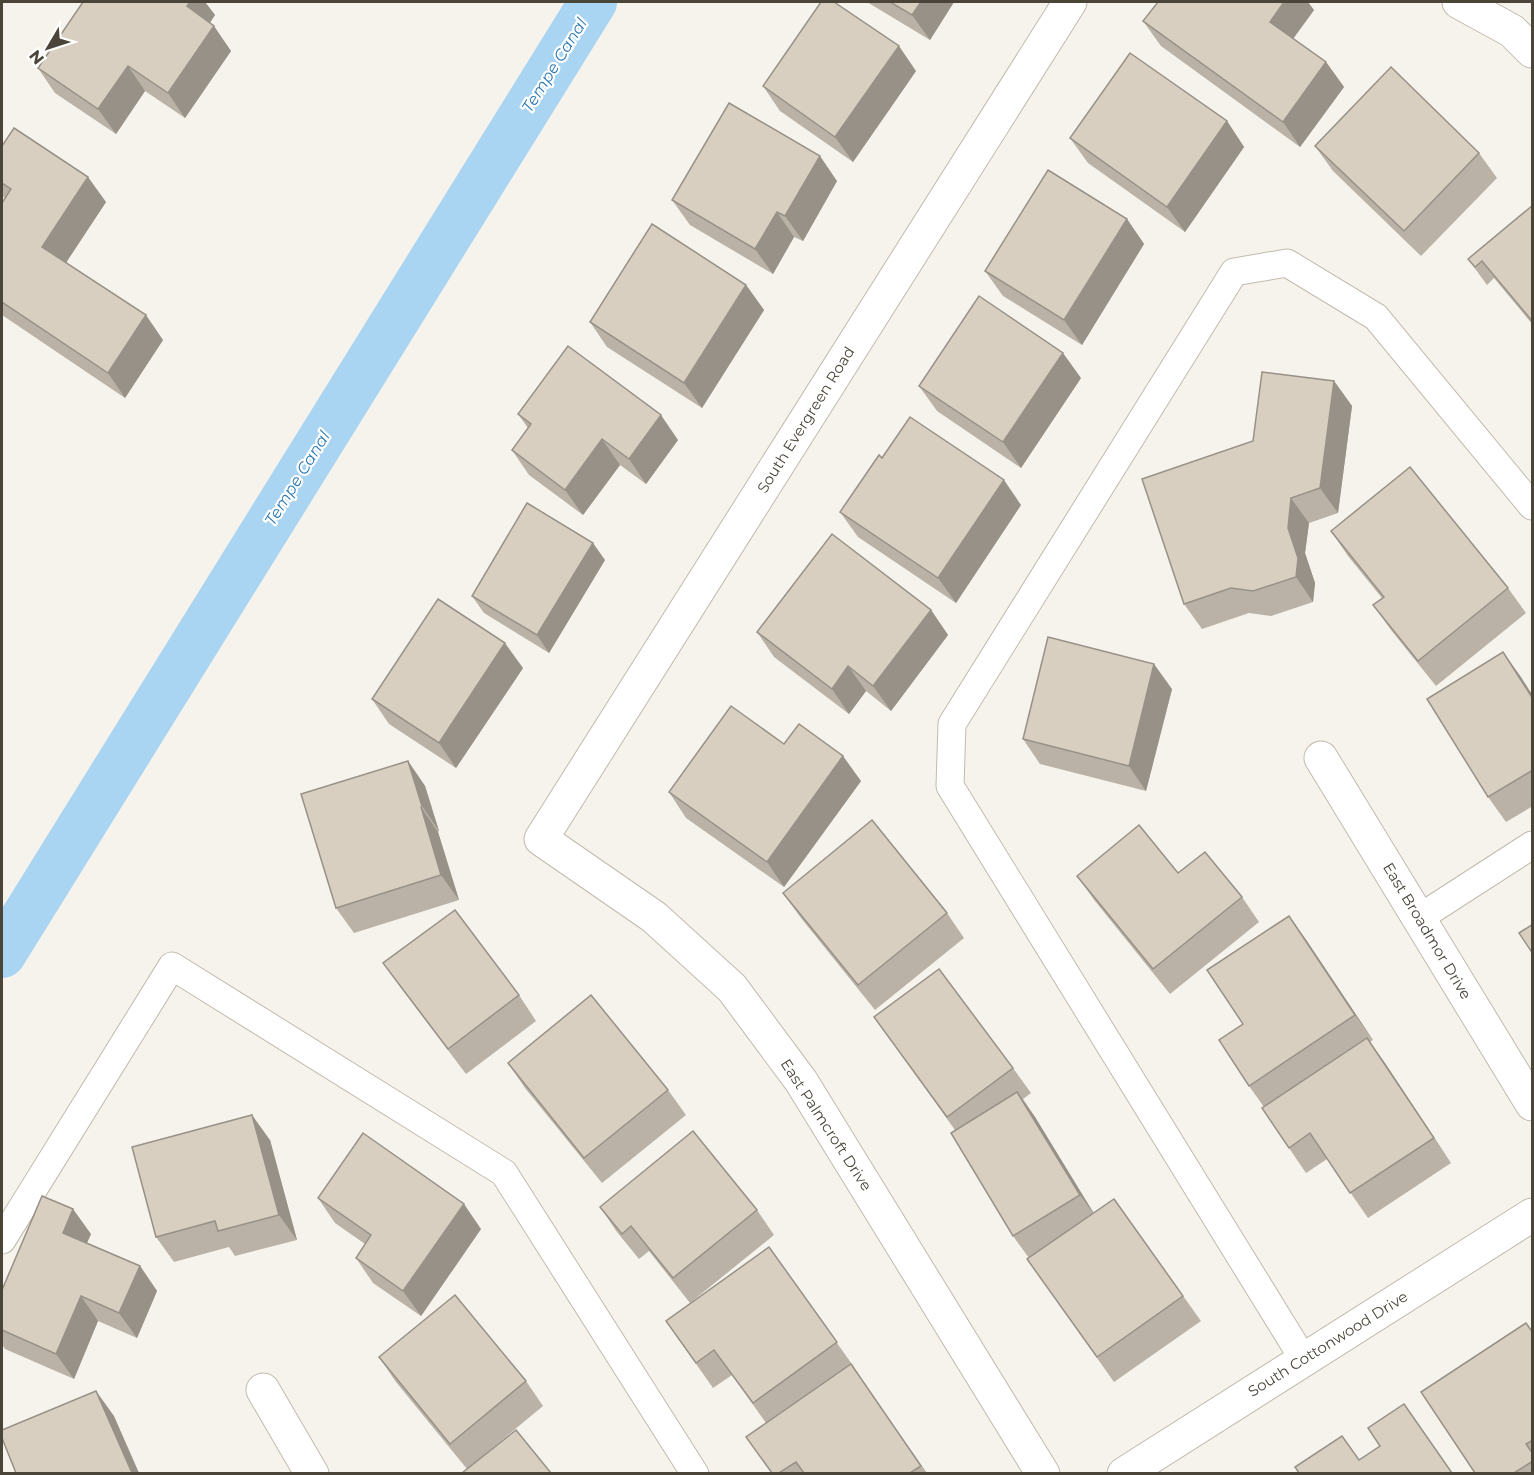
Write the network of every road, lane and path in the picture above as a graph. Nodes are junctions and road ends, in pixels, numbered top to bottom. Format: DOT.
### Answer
graph roads {
  1 [pos="1070,2"];
  2 [pos="1459,2"];
  3 [pos="1533,51"];
  4 [pos="1533,506"];
  5 [pos="1321,758"];
  6 [pos="541,838"];
  7 [pos="1533,845"];
  8 [pos="1419,918"];
  9 [pos="1533,1104"];
  10 [pos="1533,1215"];
  11 [pos="2,1240"];
  12 [pos="1304,1360"];
  13 [pos="263,1390"];
  14 [pos="312,1473"];
  15 [pos="695,1473"];
  16 [pos="1043,1473"];
  17 [pos="1124,1473"];
  1 -- 6 [label="street, South Evergreen Road"];
  2 -- 3 [label="street"];
  4 -- 12 [label="lane"];
  5 -- 8 [label="street, East Broadmor Drive"];
  6 -- 16 [label="street, East Palmcroft Drive"];
  7 -- 8 [label="lane"];
  8 -- 9 [label="street, East Broadmor Drive"];
  10 -- 12 [label="street, South Cottonwood Drive"];
  11 -- 15 [label="lane"];
  12 -- 17 [label="street, South Cottonwood Drive"];
  13 -- 14 [label="street"];
}
